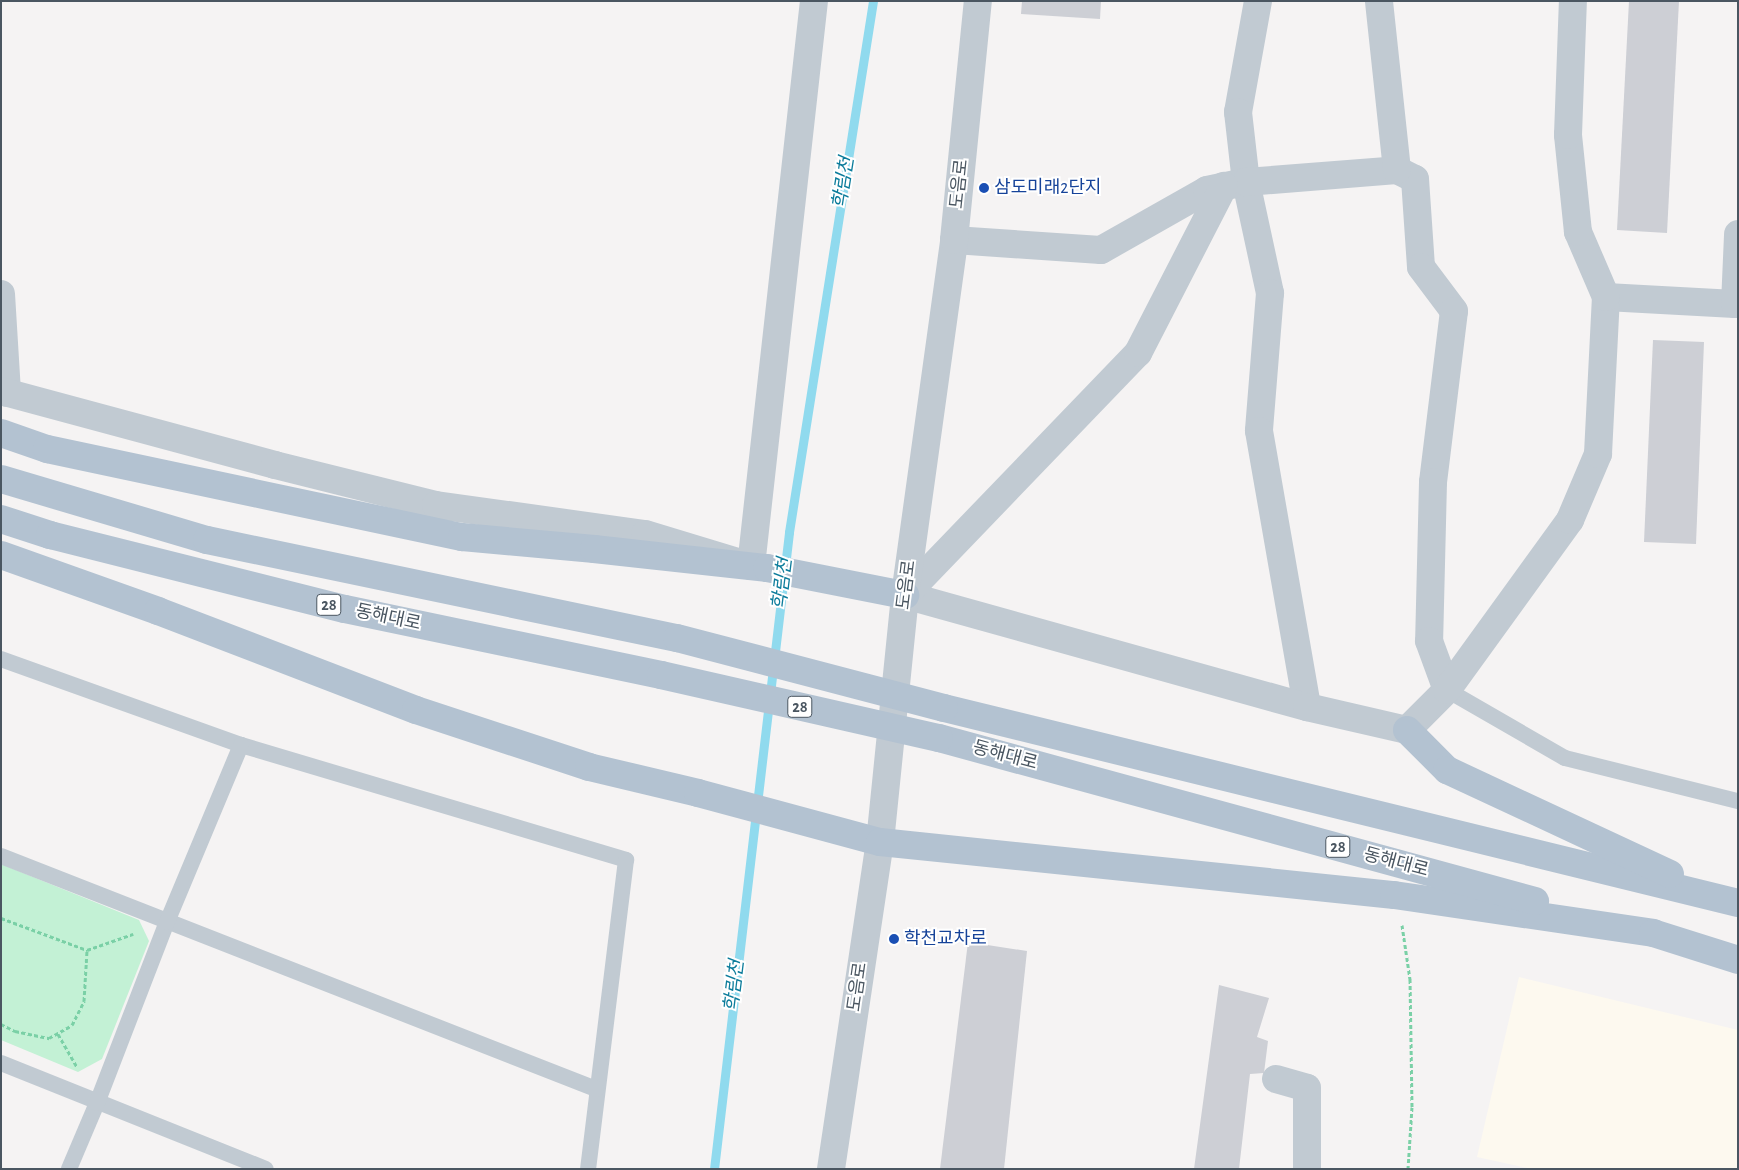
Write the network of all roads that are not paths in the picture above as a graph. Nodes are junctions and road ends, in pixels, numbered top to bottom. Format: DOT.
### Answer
graph roads {
  1 [pos="814,1"];
  2 [pos="978,1"];
  3 [pos="1258,1"];
  4 [pos="1379,1"];
  5 [pos="1573,1"];
  6 [pos="1398,170"];
  7 [pos="1235,184"];
  8 [pos="1738,234"];
  9 [pos="954,240"];
  10 [pos="1,294"];
  11 [pos="1606,297"];
  12 [pos="1736,305"];
  13 [pos="4,392"];
  14 [pos="1,433"];
  15 [pos="1,479"];
  16 [pos="1,519"];
  17 [pos="1,555"];
  18 [pos="758,567"];
  19 [pos="905,595"];
  20 [pos="1,659"];
  21 [pos="1447,690"];
  22 [pos="1307,707"];
  23 [pos="1407,730"];
  24 [pos="241,746"];
  25 [pos="1738,801"];
  26 [pos="880,842"];
  27 [pos="1,856"];
  28 [pos="1732,902"];
  29 [pos="167,922"];
  30 [pos="1653,933"];
  31 [pos="1738,952"];
  32 [pos="1738,960"];
  33 [pos="1,1064"];
  34 [pos="1276,1079"];
  35 [pos="596,1089"];
  36 [pos="97,1103"];
  37 [pos="69,1169"];
  38 [pos="266,1169"];
  39 [pos="588,1169"];
  40 [pos="831,1169"];
  41 [pos="1307,1169"];
  1 -- 18 [label="street"];
  2 -- 9 [label="street, 도음로"];
  3 -- 7 [label="street"];
  4 -- 6 [label="street"];
  5 -- 11 [label="street"];
  6 -- 7 [label="street"];
  6 -- 21 [label="street"];
  7 -- 9 [label="street"];
  7 -- 19 [label="street"];
  7 -- 22 [label="street"];
  8 -- 12 [label="street"];
  9 -- 19 [label="street, 도음로"];
  10 -- 13 [label="street"];
  11 -- 12 [label="street"];
  11 -- 21 [label="street"];
  13 -- 18 [label="street"];
  14 -- 18 [label="main road"];
  15 -- 28 [label="main road, bridge"];
  16 -- 30 [label="main road, 동해대로 / 28, bridge"];
  17 -- 26 [label="main road"];
  18 -- 19 [label="main road"];
  19 -- 22 [label="street"];
  19 -- 26 [label="street, 도음로"];
  20 -- 24 [label="lane"];
  21 -- 23 [label="street"];
  21 -- 25 [label="lane"];
  22 -- 23 [label="street"];
  23 -- 28 [label="main road"];
  24 -- 29 [label="lane"];
  24 -- 35 [label="lane"];
  26 -- 30 [label="main road"];
  26 -- 40 [label="street, 도음로"];
  27 -- 29 [label="lane"];
  29 -- 35 [label="lane"];
  29 -- 36 [label="lane"];
  30 -- 31 [label="main road, 동해대로 / 28"];
  30 -- 32 [label="main road"];
  33 -- 36 [label="lane"];
  34 -- 41 [label="street"];
  35 -- 39 [label="lane"];
  36 -- 37 [label="lane"];
  36 -- 38 [label="lane"];
}
